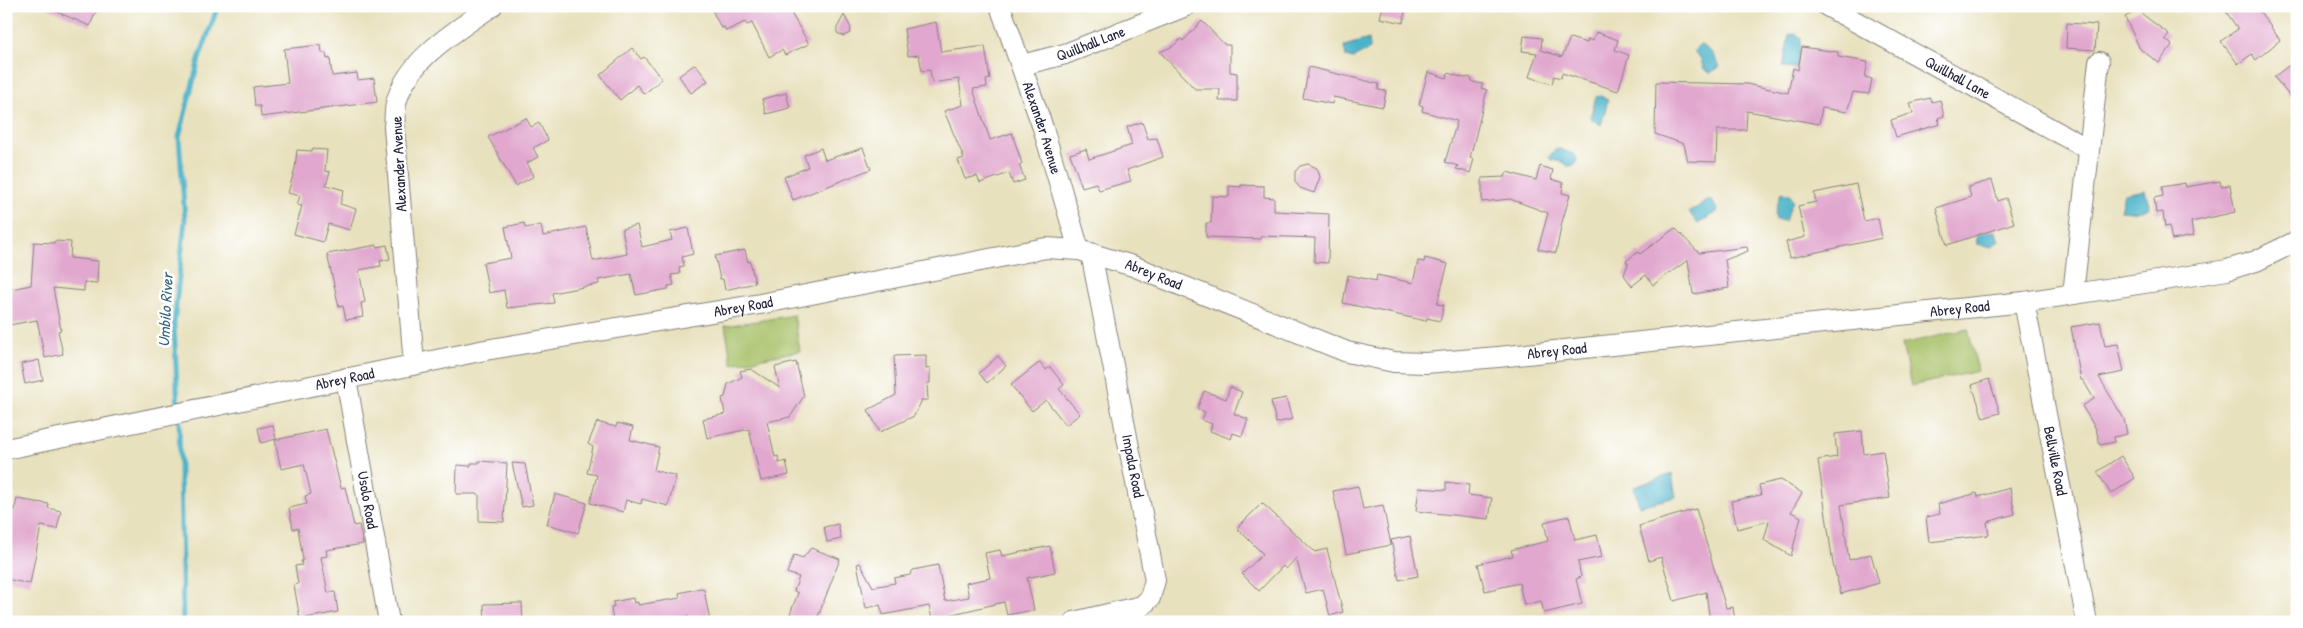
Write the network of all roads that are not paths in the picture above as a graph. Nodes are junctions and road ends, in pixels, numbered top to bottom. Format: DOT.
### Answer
graph roads {
  1 [pos="492,6"];
  2 [pos="1000,6"];
  3 [pos="1186,6"];
  4 [pos="1827,6"];
  5 [pos="2099,62"];
  6 [pos="1022,65"];
  7 [pos="2088,149"];
  8 [pos="2297,241"];
  9 [pos="1085,252"];
  10 [pos="2073,294"];
  11 [pos="2024,302"];
  12 [pos="414,364"];
  13 [pos="346,378"];
  14 [pos="6,449"];
  15 [pos="389,622"];
  16 [pos="1074,622"];
  17 [pos="2087,622"];
  1 -- 12 [label="street, Alexander Avenue"];
  2 -- 6 [label="street, Alexander Avenue"];
  3 -- 6 [label="street, Quillhall Lane"];
  4 -- 7 [label="street, Quillhall Lane"];
  5 -- 7 [label="street"];
  6 -- 9 [label="street, Alexander Avenue"];
  7 -- 10 [label="street"];
  8 -- 10 [label="street, Abrey Road"];
  9 -- 11 [label="street, Abrey Road"];
  9 -- 12 [label="street, Abrey Road"];
  9 -- 16 [label="street, Impala Road"];
  10 -- 11 [label="street, Abrey Road"];
  11 -- 17 [label="street, Bellville Road"];
  12 -- 13 [label="street, Abrey Road"];
  13 -- 14 [label="street, Abrey Road"];
  13 -- 15 [label="street, Usolo Road"];
}
